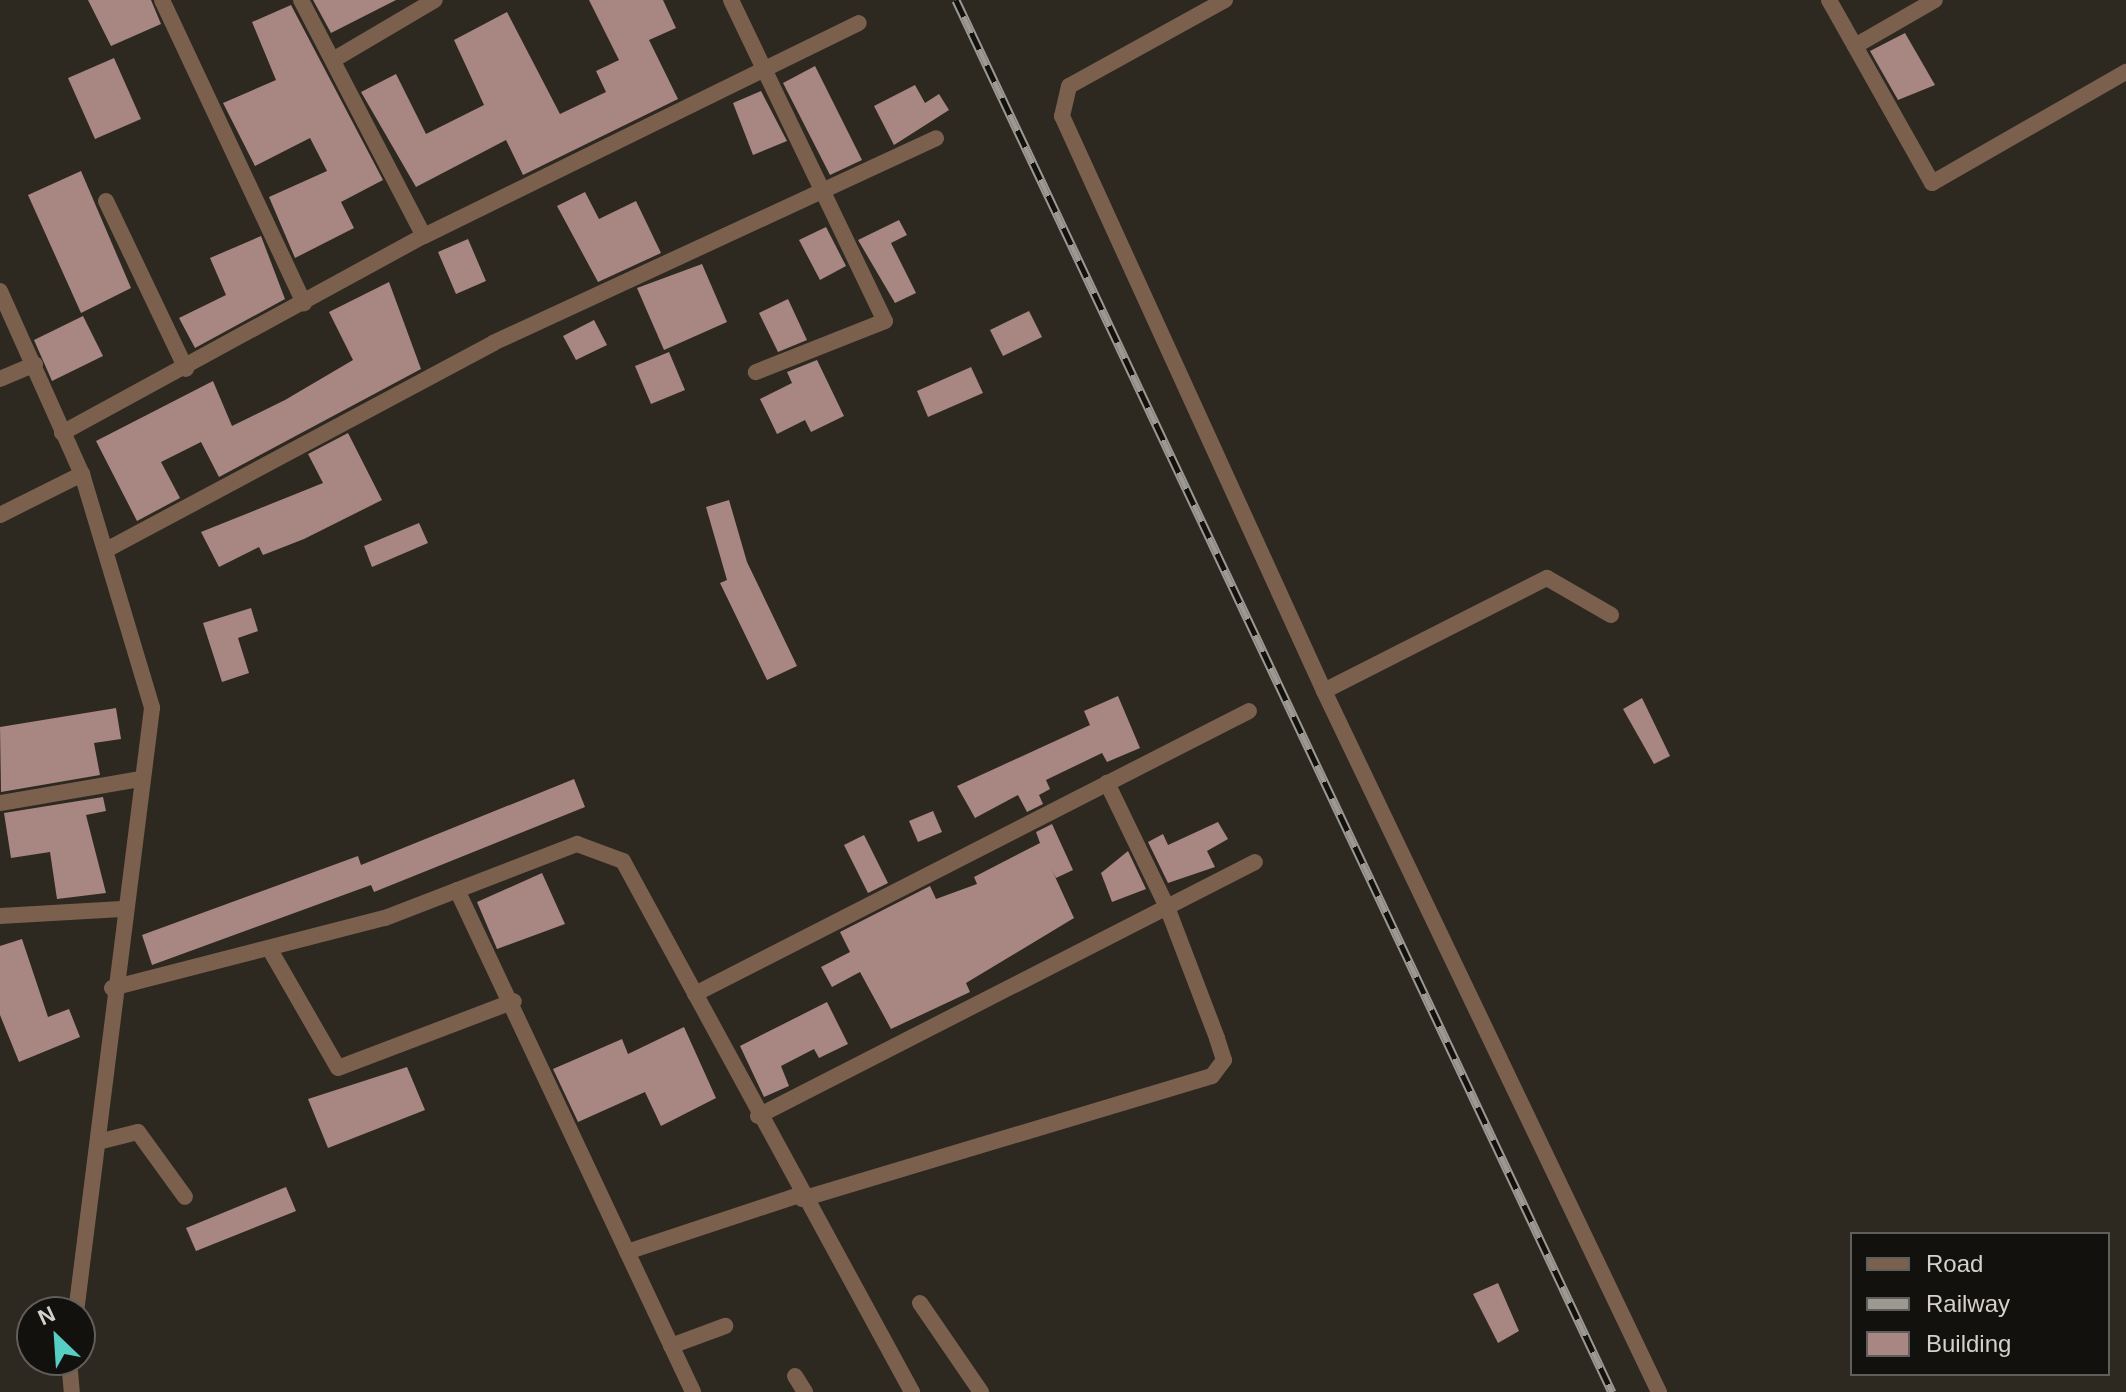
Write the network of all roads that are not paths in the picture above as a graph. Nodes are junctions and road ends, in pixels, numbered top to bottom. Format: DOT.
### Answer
graph roads {
  1 [pos="162,0"];
  2 [pos="301,0"];
  3 [pos="435,0"];
  4 [pos="731,0"];
  5 [pos="1225,0"];
  6 [pos="1829,0"];
  7 [pos="1935,0"];
  8 [pos="859,23"];
  9 [pos="1855,46"];
  10 [pos="333,60"];
  11 [pos="761,65"];
  12 [pos="2126,72"];
  13 [pos="936,138"];
  14 [pos="819,187"];
  15 [pos="106,201"];
  16 [pos="424,236"];
  17 [pos="0,291"];
  18 [pos="304,303"];
  19 [pos="35,364"];
  20 [pos="186,369"];
  21 [pos="756,372"];
  22 [pos="0,379"];
  23 [pos="62,433"];
  24 [pos="82,474"];
  25 [pos="0,515"];
  26 [pos="108,549"];
  27 [pos="1611,615"];
  28 [pos="1324,691"];
  29 [pos="1249,711"];
  30 [pos="141,779"];
  31 [pos="1107,783"];
  32 [pos="0,803"];
  33 [pos="1255,862"];
  34 [pos="457,890"];
  35 [pos="1167,907"];
  36 [pos="122,909"];
  37 [pos="0,916"];
  38 [pos="269,948"];
  39 [pos="112,988"];
  40 [pos="695,994"];
  41 [pos="514,1001"];
  42 [pos="758,1116"];
  43 [pos="98,1142"];
  44 [pos="185,1197"];
  45 [pos="801,1197"];
  46 [pos="627,1252"];
  47 [pos="78,1296"];
  48 [pos="920,1303"];
  49 [pos="725,1326"];
  50 [pos="671,1346"];
  51 [pos="795,1376"];
  52 [pos="693,1392"];
  53 [pos="805,1392"];
  54 [pos="912,1392"];
  55 [pos="981,1392"];
  56 [pos="1659,1392"];
  1 -- 18 [label="street"];
  2 -- 10 [label="street"];
  3 -- 10 [label="street"];
  4 -- 11 [label="street"];
  5 -- 28 [label="street"];
  6 -- 9 [label="street"];
  7 -- 9 [label="street"];
  8 -- 11 [label="street"];
  9 -- 12 [label="street"];
  10 -- 16 [label="street"];
  11 -- 14 [label="street"];
  11 -- 16 [label="street"];
  13 -- 14 [label="street"];
  14 -- 21 [label="street"];
  14 -- 26 [label="street"];
  15 -- 20 [label="street"];
  16 -- 18 [label="street"];
  17 -- 19 [label="street"];
  18 -- 20 [label="street"];
  19 -- 22 [label="street"];
  19 -- 23 [label="street"];
  20 -- 23 [label="street"];
  23 -- 24 [label="street"];
  24 -- 25 [label="street"];
  24 -- 26 [label="street"];
  26 -- 30 [label="street"];
  27 -- 28 [label="street"];
  28 -- 56 [label="street"];
  29 -- 31 [label="street"];
  30 -- 32 [label="street"];
  30 -- 36 [label="street"];
  31 -- 35 [label="street"];
  31 -- 40 [label="street"];
  33 -- 35 [label="street"];
  34 -- 38 [label="street"];
  34 -- 40 [label="street"];
  34 -- 41 [label="street"];
  35 -- 42 [label="street"];
  35 -- 45 [label="street"];
  36 -- 37 [label="street"];
  36 -- 39 [label="street"];
  38 -- 39 [label="street"];
  38 -- 41 [label="street"];
  39 -- 43 [label="street"];
  40 -- 42 [label="street"];
  41 -- 46 [label="street"];
  42 -- 45 [label="street"];
  43 -- 44 [label="street"];
  43 -- 47 [label="street"];
  45 -- 46 [label="street"];
  45 -- 54 [label="street"];
  46 -- 50 [label="street"];
  48 -- 55 [label="street"];
  49 -- 50 [label="street"];
  50 -- 52 [label="street"];
  51 -- 53 [label="street"];
}
